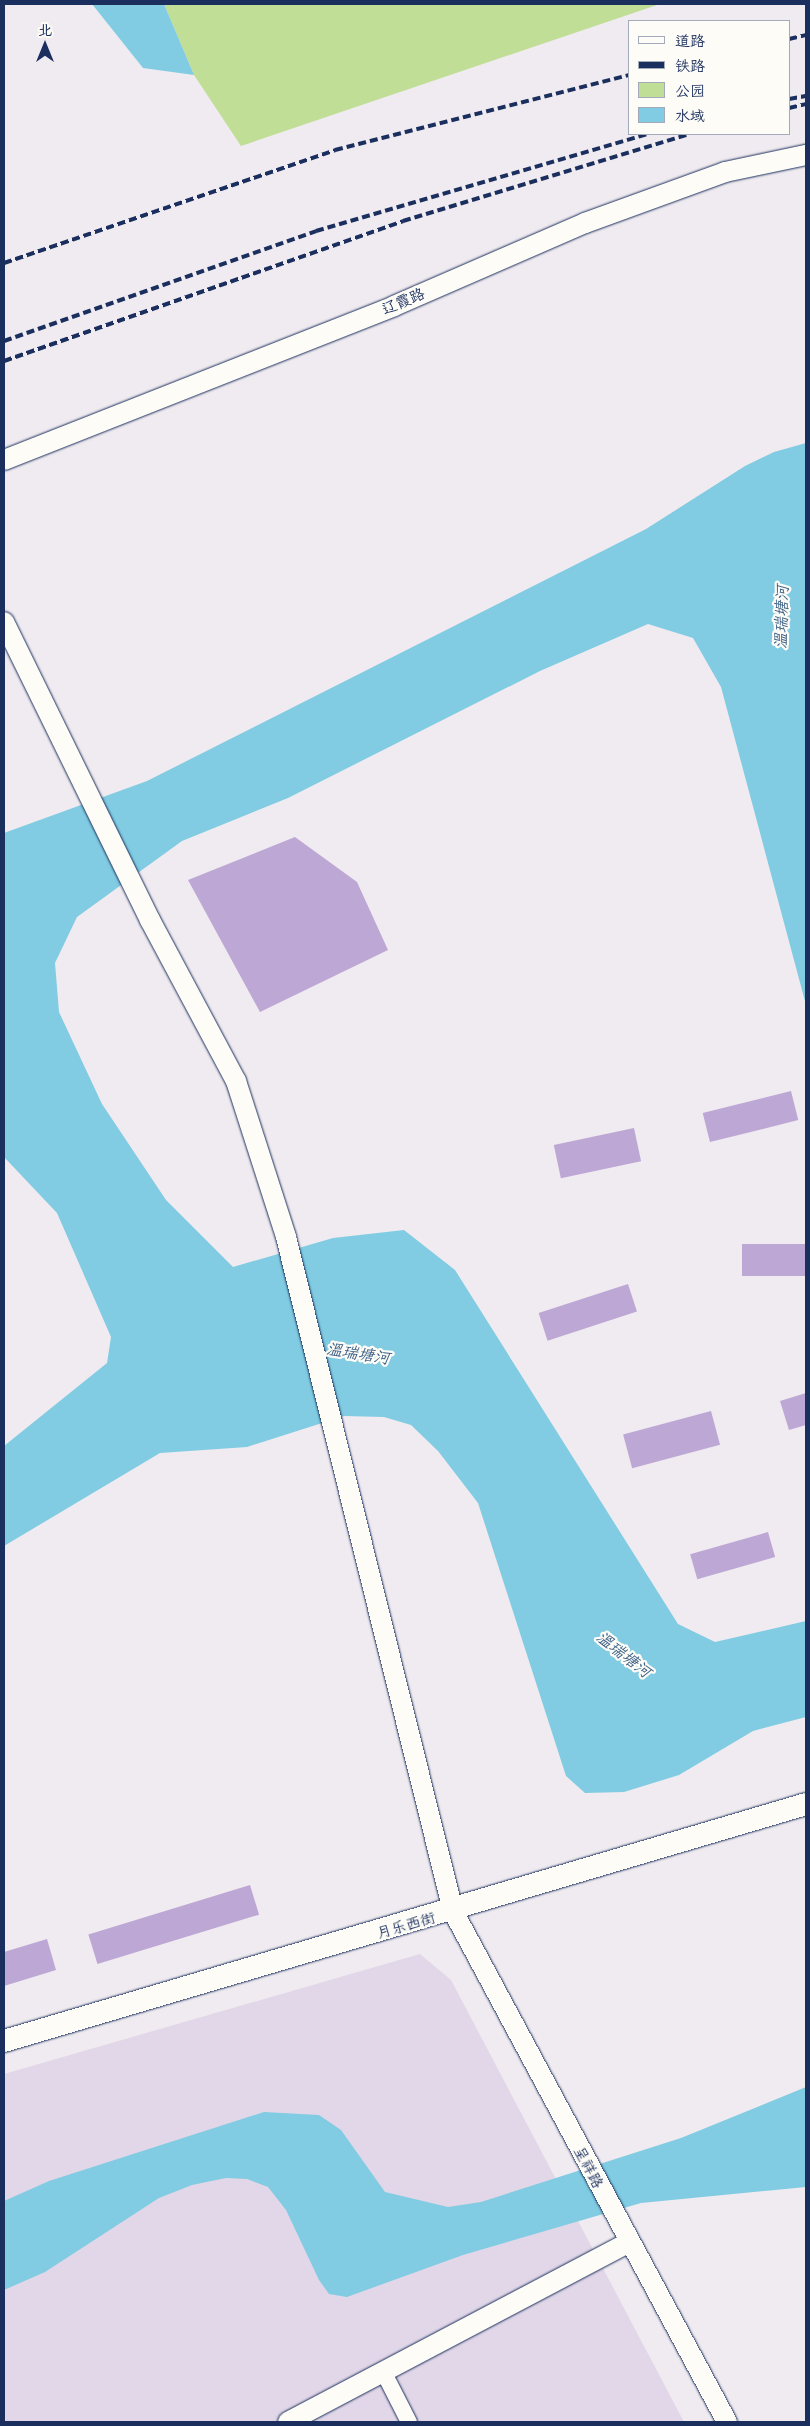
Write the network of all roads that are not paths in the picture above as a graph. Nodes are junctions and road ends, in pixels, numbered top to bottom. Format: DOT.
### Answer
graph roads {
  1 [pos="806,155"];
  2 [pos="4,460"];
  3 [pos="4,622"];
  4 [pos="806,1804"];
  5 [pos="453,1911"];
  6 [pos="4,2042"];
  7 [pos="629,2242"];
  8 [pos="384,2373"];
  9 [pos="288,2422"];
  10 [pos="409,2422"];
  11 [pos="727,2422"];
  1 -- 2 [label="street, 辽霞路"];
  3 -- 5 [label="street, 呈祥路"];
  4 -- 5 [label="main road, 月乐西街"];
  5 -- 6 [label="main road, 月乐西街"];
  5 -- 7 [label="street, 呈祥路"];
  7 -- 8 [label="street"];
  7 -- 11 [label="street, 呈祥路"];
  8 -- 9 [label="street"];
  8 -- 10 [label="street"];
}
